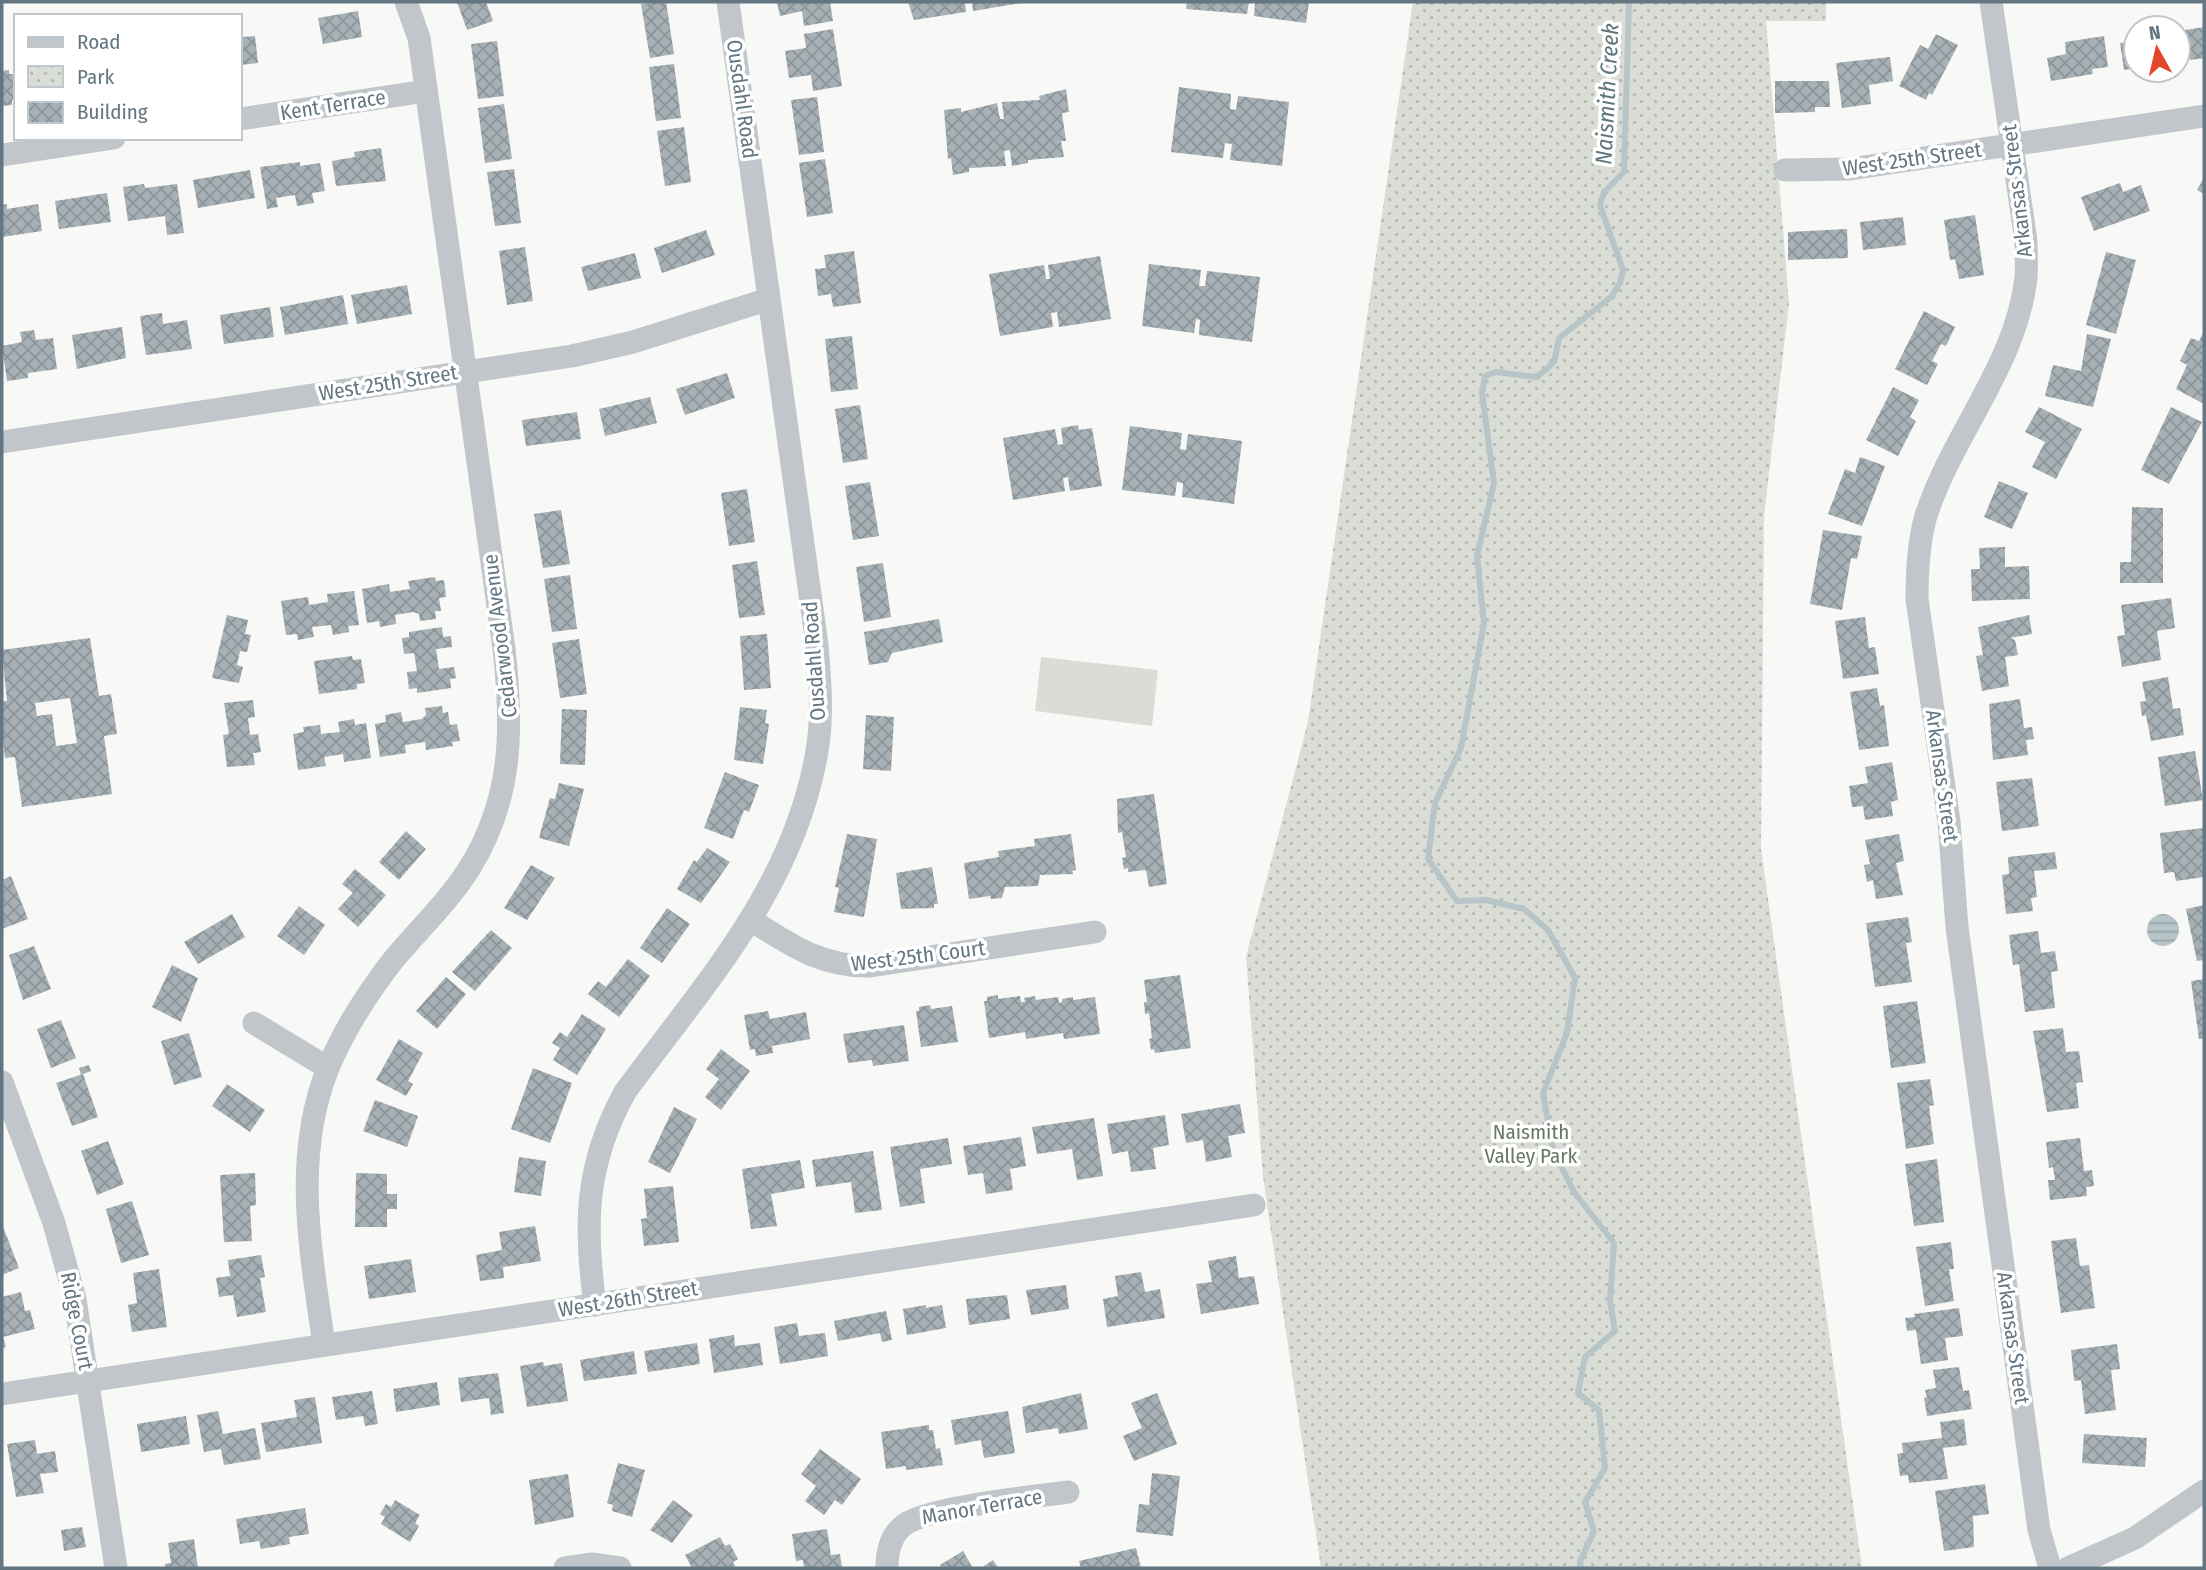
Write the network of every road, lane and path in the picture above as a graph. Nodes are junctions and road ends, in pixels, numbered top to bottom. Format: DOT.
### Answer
graph roads {
  1 [pos="406,2"];
  2 [pos="728,2"];
  3 [pos="1991,2"];
  4 [pos="426,91"];
  5 [pos="2204,116"];
  6 [pos="242,119"];
  7 [pos="101,140"];
  8 [pos="2012,146"];
  9 [pos="2,155"];
  10 [pos="1785,170"];
  11 [pos="769,299"];
  12 [pos="466,371"];
  13 [pos="2,442"];
  14 [pos="751,920"];
  15 [pos="1095,932"];
  16 [pos="254,1023"];
  17 [pos="328,1068"];
  18 [pos="2,1082"];
  19 [pos="1254,1205"];
  20 [pos="595,1305"];
  21 [pos="324,1345"];
  22 [pos="88,1381"];
  23 [pos="2,1394"];
  24 [pos="2204,1491"];
  25 [pos="1068,1492"];
  26 [pos="116,1568"];
  27 [pos="565,1568"];
  28 [pos="620,1568"];
  29 [pos="887,1568"];
  30 [pos="2050,1568"];
  31 [pos="2068,1568"];
  1 -- 4 [label="street, Cedarwood Avenue"];
  2 -- 11 [label="street, Ousdahl Road"];
  3 -- 8 [label="street, Arkansas Street"];
  4 -- 6 [label="street, Kent Terrace"];
  4 -- 12 [label="street, Cedarwood Avenue"];
  5 -- 8 [label="street, West 25th Street"];
  7 -- 9 [label="street"];
  8 -- 10 [label="street, West 25th Street"];
  8 -- 30 [label="street, Arkansas Street"];
  11 -- 12 [label="street, West 25th Street"];
  11 -- 14 [label="street, Ousdahl Road"];
  12 -- 13 [label="street, West 25th Street"];
  12 -- 17 [label="street, Cedarwood Avenue"];
  14 -- 15 [label="street, West 25th Court"];
  14 -- 20 [label="street, Ousdahl Road"];
  16 -- 17 [label="street"];
  17 -- 21 [label="street, Cedarwood Avenue"];
  18 -- 22 [label="street, Ridge Court"];
  19 -- 20 [label="street, West 26th Street"];
  20 -- 21 [label="street, West 26th Street"];
  21 -- 22 [label="street, West 26th Street"];
  22 -- 23 [label="street, West 26th Street"];
  22 -- 26 [label="street, Ridge Court"];
  24 -- 31 [label="street"];
  25 -- 29 [label="street, Manor Terrace"];
  27 -- 28 [label="street"];
}
